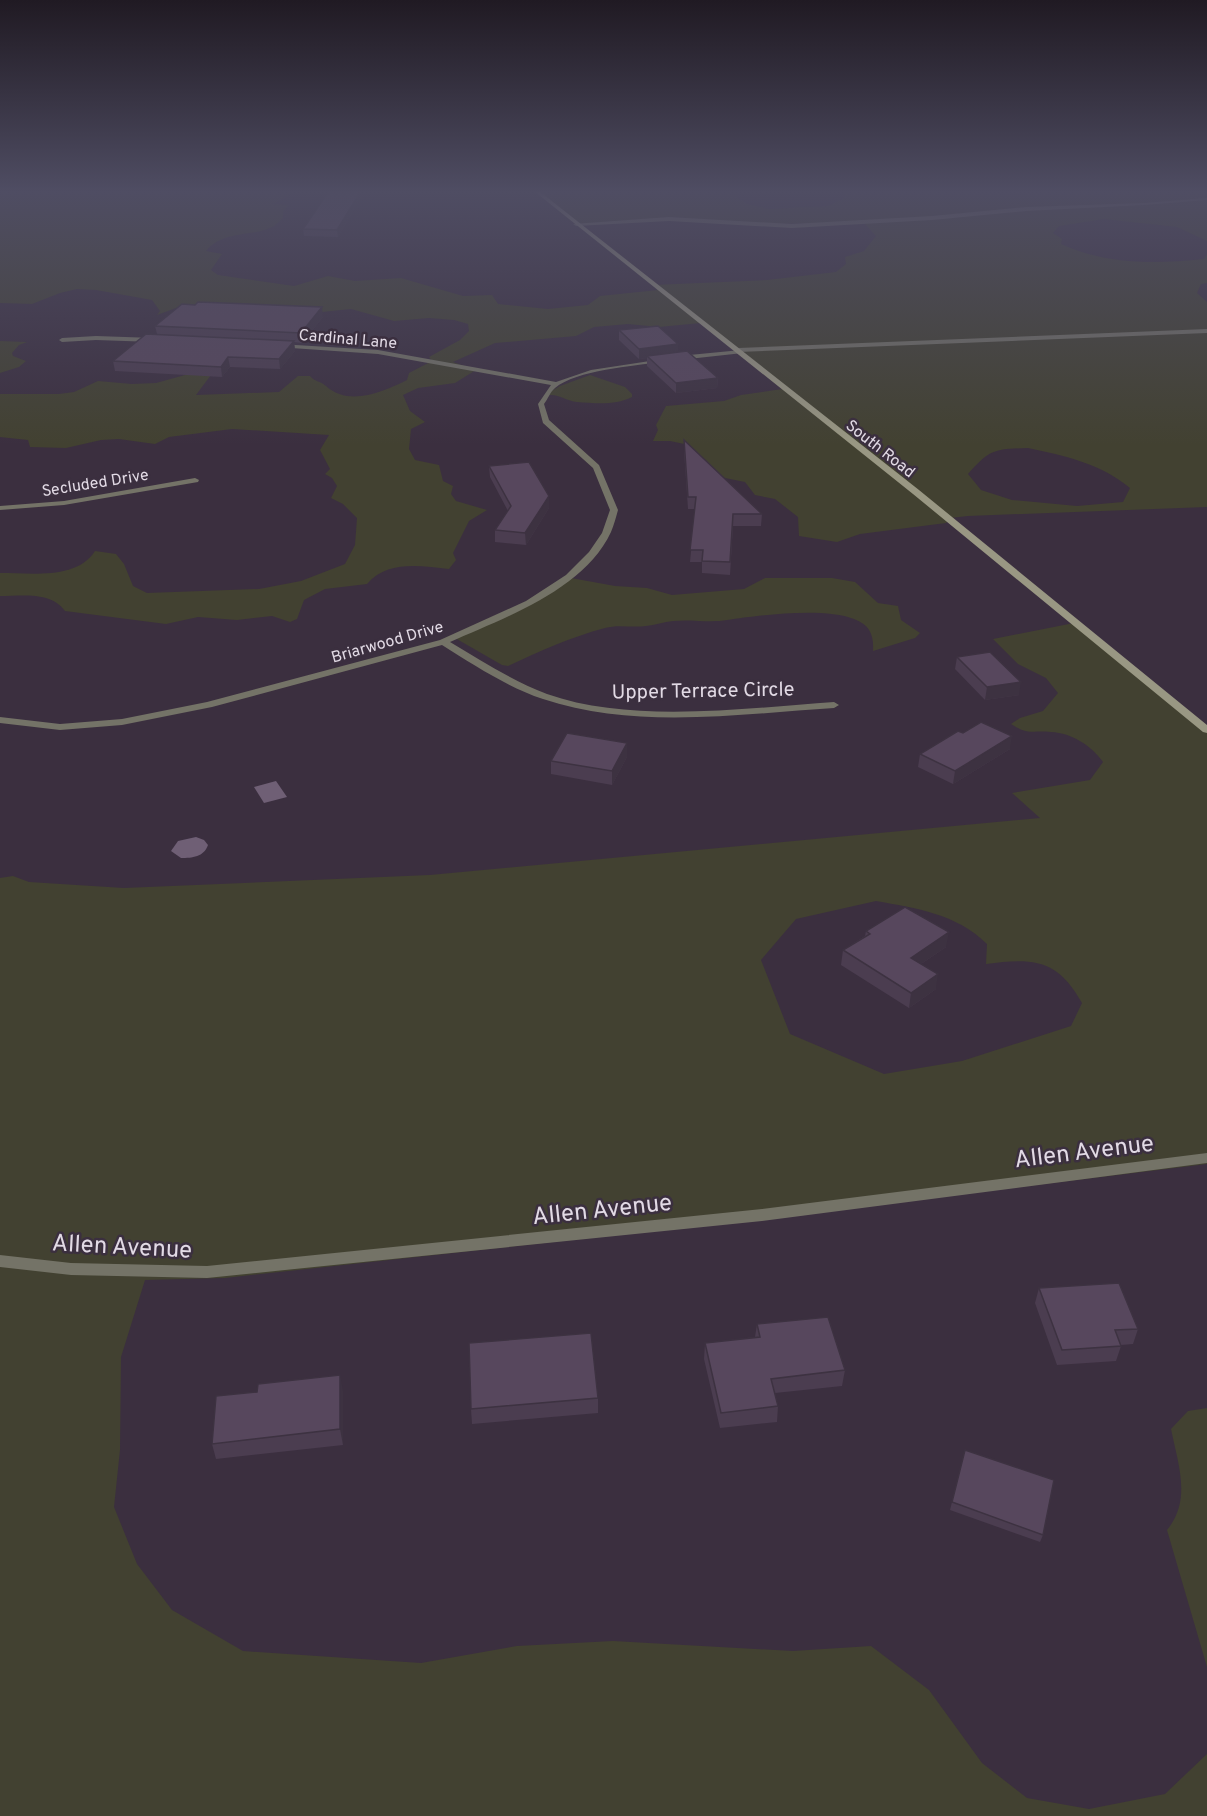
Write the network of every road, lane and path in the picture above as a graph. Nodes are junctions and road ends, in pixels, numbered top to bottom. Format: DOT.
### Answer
graph roads {
  1 [pos="643,276"];
  2 [pos="1207,331"];
  3 [pos="63,340"];
  4 [pos="165,340"];
  5 [pos="270,345"];
  6 [pos="740,351"];
  7 [pos="557,384"];
  8 [pos="195,480"];
  9 [pos="0,508"];
  10 [pos="443,642"];
  11 [pos="834,705"];
  12 [pos="0,720"];
  13 [pos="1207,730"];
  14 [pos="1207,1158"];
  15 [pos="0,1261"];
  1 -- 6 [label="street, South Road"];
  2 -- 6 [label="street"];
  3 -- 4 [label="street"];
  5 -- 7 [label="street, Cardinal Lane"];
  6 -- 7 [label="street"];
  6 -- 13 [label="street, South Road"];
  7 -- 10 [label="street, Briarwood Drive"];
  8 -- 9 [label="street, Secluded Drive"];
  10 -- 11 [label="street, Upper Terrace Circle"];
  10 -- 12 [label="street, Briarwood Drive"];
  14 -- 15 [label="street, Allen Avenue"];
}
